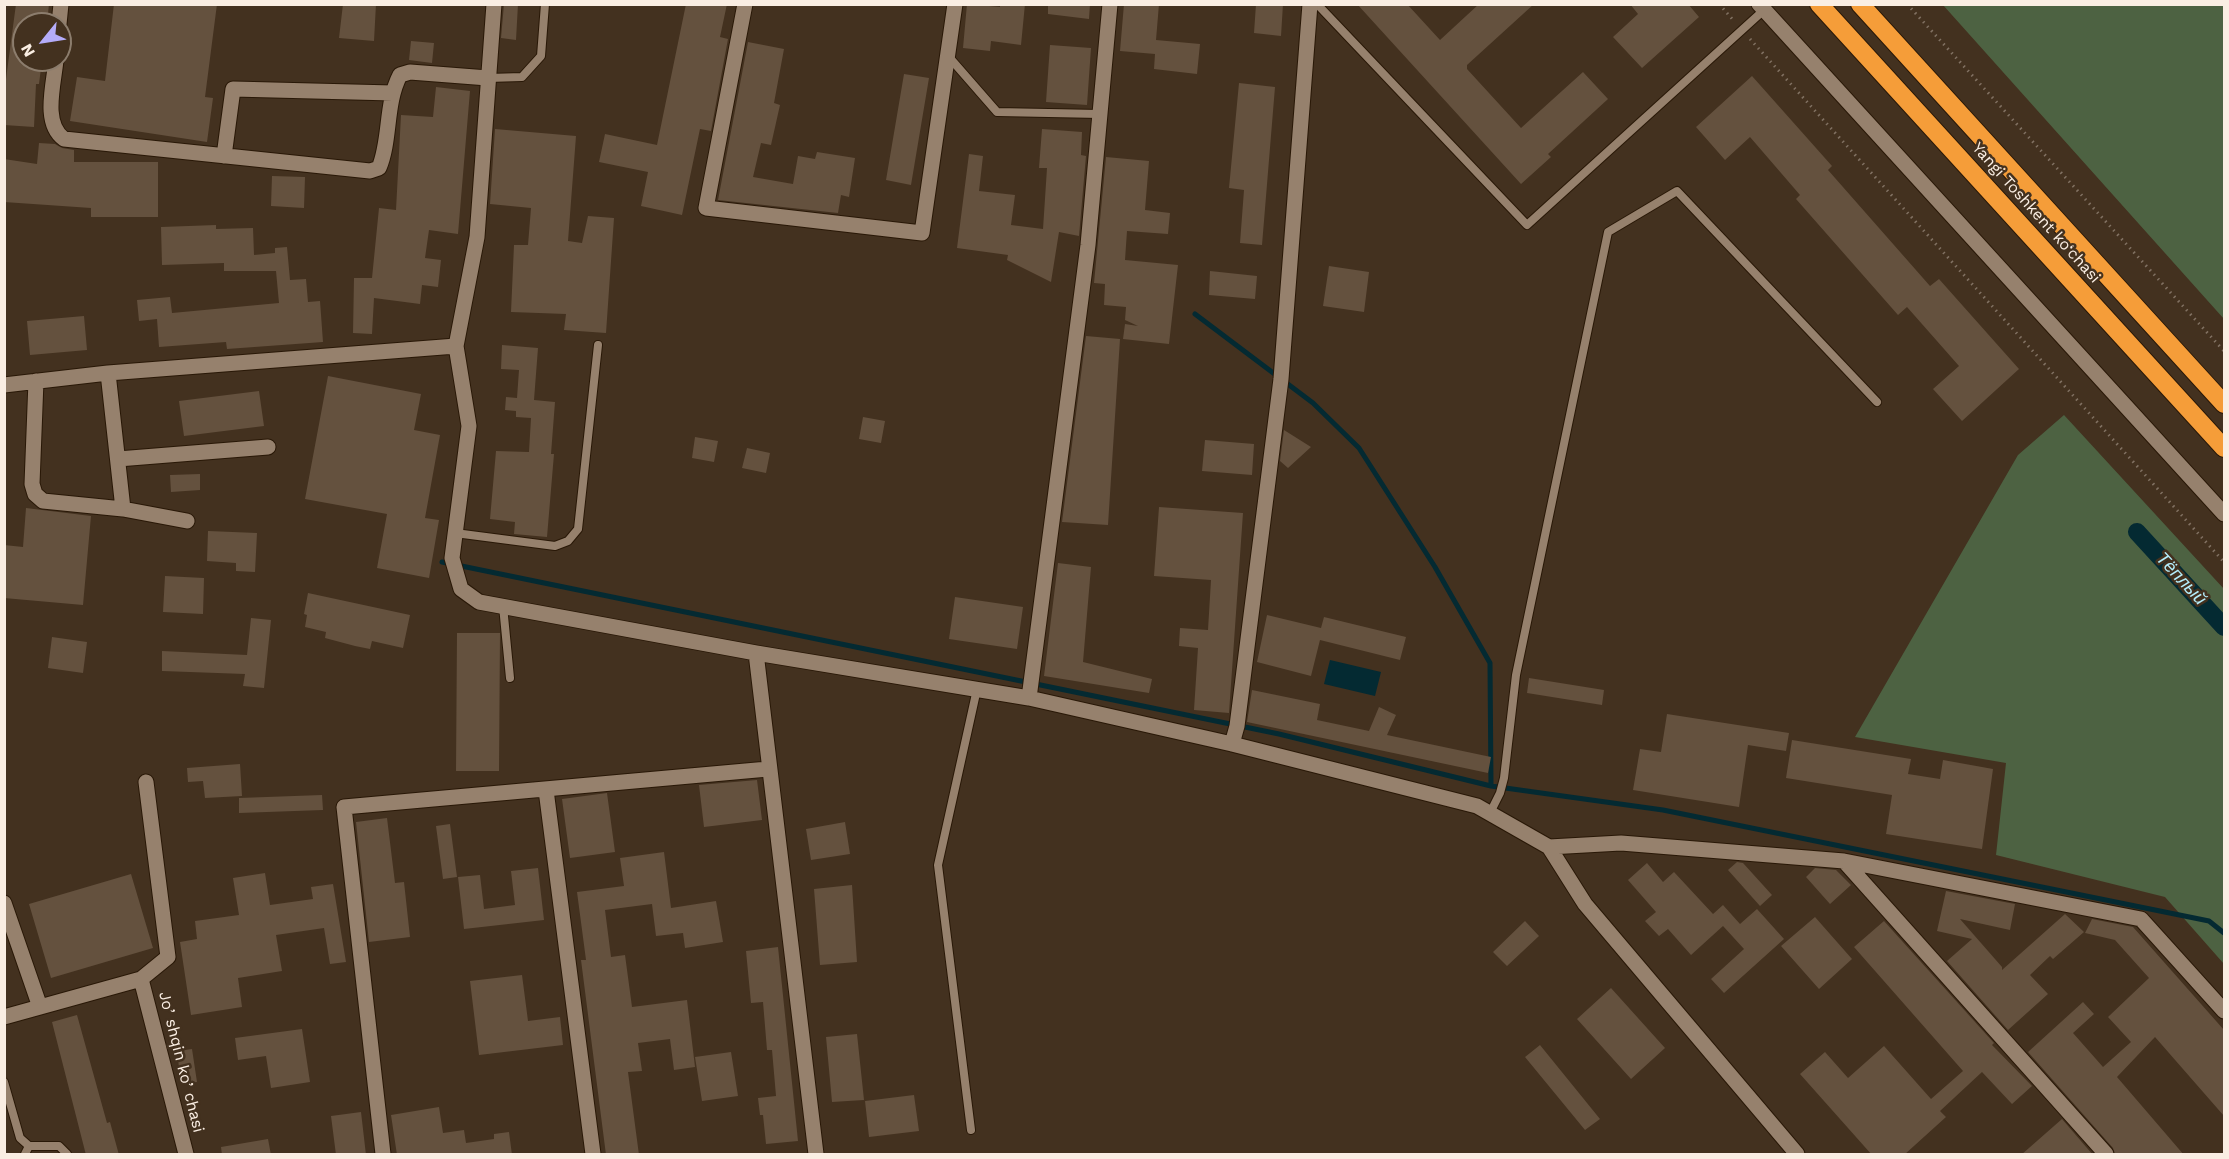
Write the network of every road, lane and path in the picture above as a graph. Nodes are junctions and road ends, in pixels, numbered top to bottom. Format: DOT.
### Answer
graph roads {
  1 [pos="494,4"];
  2 [pos="545,4"];
  3 [pos="745,4"];
  4 [pos="955,4"];
  5 [pos="1110,4"];
  6 [pos="1310,4"];
  7 [pos="1317,4"];
  8 [pos="1719,4"];
  9 [pos="1819,4"];
  10 [pos="1860,4"];
  11 [pos="1907,4"];
  12 [pos="1762,7"];
  13 [pos="1734,22"];
  14 [pos="1742,31"];
  15 [pos="948,55"];
  16 [pos="55,72"];
  17 [pos="488,78"];
  18 [pos="393,93"];
  19 [pos="1100,114"];
  20 [pos="224,156"];
  21 [pos="598,345"];
  22 [pos="456,346"];
  23 [pos="2224,351"];
  24 [pos="108,373"];
  25 [pos="36,381"];
  26 [pos="4,385"];
  27 [pos="1877,402"];
  28 [pos="2224,404"];
  29 [pos="268,447"];
  30 [pos="2224,448"];
  31 [pos="118,459"];
  32 [pos="123,509"];
  33 [pos="2224,514"];
  34 [pos="187,521"];
  35 [pos="455,532"];
  36 [pos="2224,562"];
  37 [pos="503,606"];
  38 [pos="756,653"];
  39 [pos="510,678"];
  40 [pos="1030,687"];
  41 [pos="976,689"];
  42 [pos="1232,744"];
  43 [pos="768,769"];
  44 [pos="146,782"];
  45 [pos="546,790"];
  46 [pos="1490,813"];
  47 [pos="1549,847"];
  48 [pos="1844,861"];
  49 [pos="4,903"];
  50 [pos="141,979"];
  51 [pos="40,1007"];
  52 [pos="2224,1011"];
  53 [pos="4,1017"];
  54 [pos="4,1082"];
  55 [pos="971,1130"];
  56 [pos="29,1146"];
  57 [pos="25,1155"];
  58 [pos="67,1155"];
  59 [pos="186,1155"];
  60 [pos="383,1155"];
  61 [pos="593,1155"];
  62 [pos="816,1155"];
  63 [pos="1797,1155"];
  64 [pos="2106,1155"];
  1 -- 17 [label="street"];
  2 -- 17 [label="lane"];
  3 -- 15 [label="street"];
  4 -- 15 [label="street"];
  5 -- 19 [label="street"];
  6 -- 42 [label="street"];
  7 -- 12 [label="lane"];
  8 -- 13 [label="path"];
  9 -- 30 [label="highway, Yangi Toshkent ko‘chasi"];
  10 -- 28 [label="highway, Yangi Toshkent ko‘chasi"];
  11 -- 23 [label="path"];
  12 -- 33 [label="street"];
  14 -- 36 [label="path"];
  15 -- 19 [label="lane"];
  16 -- 20 [label="street"];
  17 -- 18 [label="street"];
  17 -- 22 [label="street"];
  18 -- 20 [label="street"];
  18 -- 20 [label="street"];
  19 -- 40 [label="street"];
  21 -- 35 [label="lane"];
  22 -- 24 [label="street"];
  22 -- 35 [label="street"];
  24 -- 25 [label="street"];
  24 -- 31 [label="street"];
  25 -- 26 [label="street"];
  25 -- 32 [label="street"];
  27 -- 46 [label="lane"];
  29 -- 31 [label="street"];
  31 -- 32 [label="street"];
  32 -- 34 [label="street"];
  35 -- 37 [label="street"];
  37 -- 38 [label="street"];
  37 -- 39 [label="lane"];
  38 -- 41 [label="street"];
  38 -- 43 [label="street"];
  40 -- 41 [label="street"];
  40 -- 42 [label="street"];
  41 -- 55 [label="lane"];
  42 -- 46 [label="street"];
  43 -- 45 [label="street"];
  43 -- 62 [label="street"];
  44 -- 50 [label="street"];
  45 -- 60 [label="street"];
  45 -- 61 [label="street"];
  46 -- 47 [label="street"];
  47 -- 48 [label="street"];
  47 -- 63 [label="street"];
  48 -- 52 [label="street"];
  48 -- 64 [label="street"];
  49 -- 51 [label="street"];
  50 -- 51 [label="street"];
  50 -- 59 [label="street, Joʼshqin koʼchasi"];
  51 -- 53 [label="street"];
  54 -- 56 [label="lane"];
  56 -- 57 [label="lane"];
  56 -- 58 [label="lane"];
}
